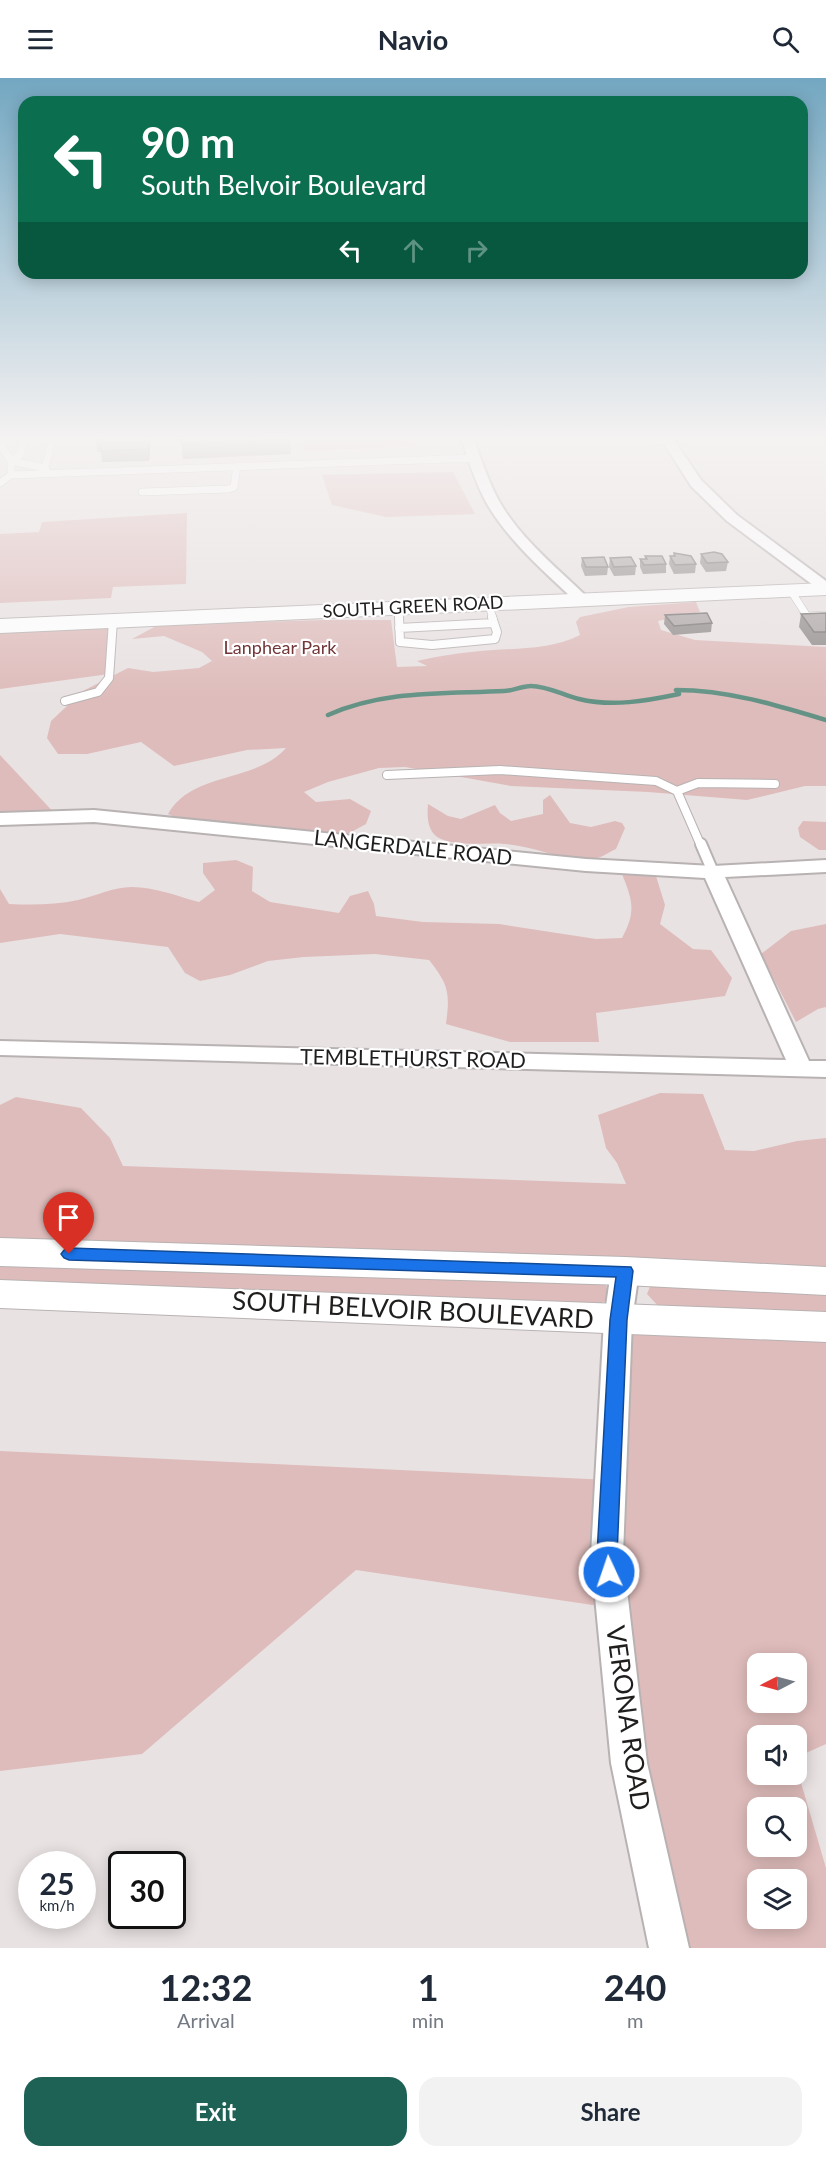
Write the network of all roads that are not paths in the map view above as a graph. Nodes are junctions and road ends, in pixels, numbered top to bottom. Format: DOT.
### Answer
graph roads {
  1 [pos="509,524"];
  2 [pos="740,524"];
  3 [pos="826,589"];
  4 [pos="791,591"];
  5 [pos="580,599"];
  6 [pos="491,613"];
  7 [pos="826,615"];
  8 [pos="399,618"];
  9 [pos="113,621"];
  10 [pos="0,626"];
  11 [pos="65,701"];
  12 [pos="387,775"];
  13 [pos="775,784"];
  14 [pos="676,791"];
  15 [pos="0,819"];
  16 [pos="826,866"];
  17 [pos="713,872"];
  18 [pos="0,1048"];
  19 [pos="801,1069"];
  20 [pos="826,1069"];
  21 [pos="0,1252"];
  22 [pos="625,1271"];
  23 [pos="826,1281"];
  24 [pos="0,1294"];
  25 [pos="618,1320"];
  26 [pos="826,1327"];
  27 [pos="669,1948"];
  1 -- 5 [label="street"];
  2 -- 3 [label="street"];
  3 -- 4 [label="street, SOUTH GREEN ROAD"];
  4 -- 5 [label="street, SOUTH GREEN ROAD"];
  4 -- 7 [label="lane"];
  5 -- 6 [label="street, SOUTH GREEN ROAD"];
  6 -- 8 [label="street, SOUTH GREEN ROAD"];
  6 -- 8 [label="lane"];
  8 -- 9 [label="street, SOUTH GREEN ROAD"];
  9 -- 10 [label="street, SOUTH GREEN ROAD"];
  9 -- 11 [label="lane"];
  12 -- 14 [label="lane"];
  13 -- 14 [label="lane"];
  14 -- 17 [label="lane"];
  15 -- 17 [label="street, LANGERDALE ROAD"];
  16 -- 17 [label="street, LANGERDALE ROAD"];
  17 -- 19 [label="street"];
  18 -- 19 [label="street, TEMBLETHURST ROAD"];
  19 -- 20 [label="street, TEMBLETHURST ROAD"];
  21 -- 22 [label="street, SOUTH BELVOIR BOULEVARD"];
  22 -- 23 [label="street, SOUTH BELVOIR BOULEVARD"];
  22 -- 25 [label="street, VERONA ROAD"];
  24 -- 25 [label="street, SOUTH BELVOIR BOULEVARD"];
  25 -- 26 [label="street, SOUTH BELVOIR BOULEVARD"];
  25 -- 27 [label="street, VERONA ROAD"];
}
